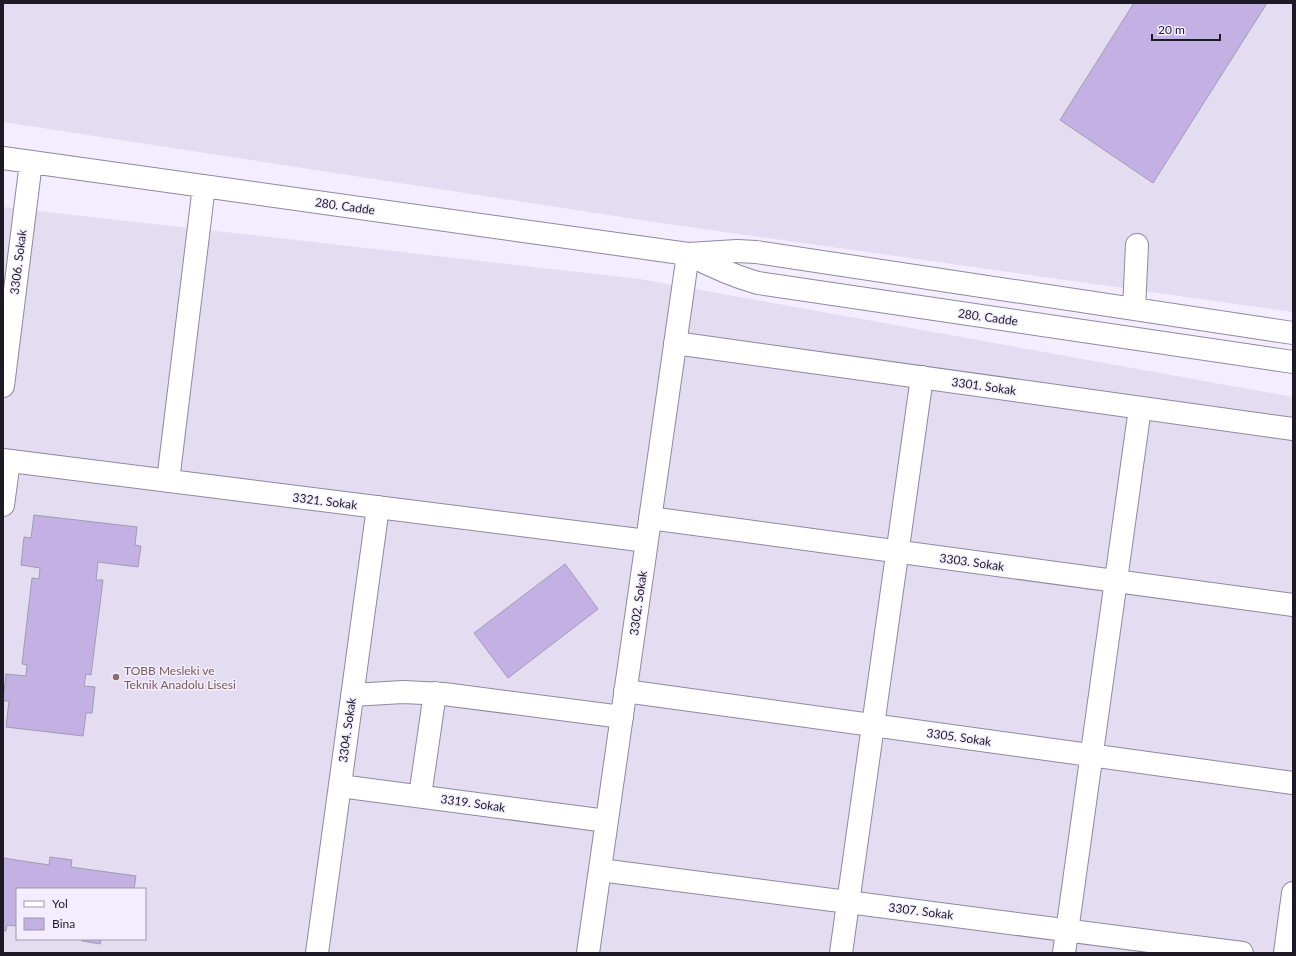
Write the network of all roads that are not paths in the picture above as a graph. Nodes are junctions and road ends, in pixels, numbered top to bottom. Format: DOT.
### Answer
graph roads {
  1 [pos="3,158"];
  2 [pos="31,162"];
  3 [pos="204,186"];
  4 [pos="1137,245"];
  5 [pos="688,254"];
  6 [pos="1134,309"];
  7 [pos="1293,333"];
  8 [pos="675,343"];
  9 [pos="1293,362"];
  10 [pos="922,377"];
  11 [pos="3,386"];
  12 [pos="1140,408"];
  13 [pos="1293,429"];
  14 [pos="6,460"];
  15 [pos="168,481"];
  16 [pos="3,505"];
  17 [pos="378,508"];
  18 [pos="650,518"];
  19 [pos="647,541"];
  20 [pos="898,552"];
  21 [pos="1116,581"];
  22 [pos="1293,605"];
  23 [pos="625,692"];
  24 [pos="435,693"];
  25 [pos="352,695"];
  26 [pos="622,717"];
  27 [pos="873,726"];
  28 [pos="1092,755"];
  29 [pos="1293,783"];
  30 [pos="340,786"];
  31 [pos="420,796"];
  32 [pos="606,821"];
  33 [pos="600,870"];
  34 [pos="1293,893"];
  35 [pos="848,902"];
  36 [pos="1068,930"];
  37 [pos="317,953"];
  38 [pos="588,953"];
  39 [pos="841,953"];
  40 [pos="1064,953"];
  41 [pos="1242,953"];
  42 [pos="1285,953"];
  1 -- 2 [label="street, 280. Cadde"];
  2 -- 3 [label="street, 280. Cadde"];
  2 -- 11 [label="street, 3306. Sokak"];
  3 -- 5 [label="street, 280. Cadde"];
  3 -- 15 [label="street"];
  4 -- 6 [label="street"];
  5 -- 6 [label="street, 280. Cadde"];
  5 -- 8 [label="street, 3302. Sokak"];
  5 -- 9 [label="street, 280. Cadde"];
  6 -- 7 [label="street, 280. Cadde"];
  8 -- 10 [label="street, 3301. Sokak"];
  8 -- 18 [label="street, 3302. Sokak"];
  10 -- 12 [label="street, 3301. Sokak"];
  10 -- 20 [label="street"];
  12 -- 13 [label="street, 3301. Sokak"];
  12 -- 21 [label="street"];
  14 -- 15 [label="street, 3321. Sokak"];
  14 -- 16 [label="street"];
  15 -- 17 [label="street, 3321. Sokak"];
  17 -- 19 [label="street, 3321. Sokak"];
  17 -- 25 [label="street, 3304. Sokak"];
  18 -- 19 [label="street, 3302. Sokak"];
  18 -- 20 [label="street, 3303. Sokak"];
  19 -- 23 [label="street, 3302. Sokak"];
  20 -- 21 [label="street, 3303. Sokak"];
  20 -- 27 [label="street"];
  21 -- 22 [label="street, 3303. Sokak"];
  21 -- 28 [label="street"];
  23 -- 26 [label="street, 3302. Sokak"];
  23 -- 27 [label="street, 3305. Sokak"];
  24 -- 25 [label="street"];
  24 -- 26 [label="street"];
  24 -- 31 [label="street"];
  25 -- 30 [label="street, 3304. Sokak"];
  26 -- 32 [label="street, 3302. Sokak"];
  27 -- 28 [label="street, 3305. Sokak"];
  27 -- 35 [label="street"];
  28 -- 29 [label="street, 3305. Sokak"];
  28 -- 36 [label="street"];
  30 -- 31 [label="street, 3319. Sokak"];
  30 -- 37 [label="street, 3304. Sokak"];
  31 -- 32 [label="street, 3319. Sokak"];
  32 -- 33 [label="street, 3302. Sokak"];
  33 -- 35 [label="street, 3307. Sokak"];
  33 -- 38 [label="street, 3302. Sokak"];
  34 -- 42 [label="street"];
  35 -- 36 [label="street, 3307. Sokak"];
  35 -- 39 [label="street"];
  36 -- 40 [label="street"];
  36 -- 41 [label="street, 3307. Sokak"];
}
